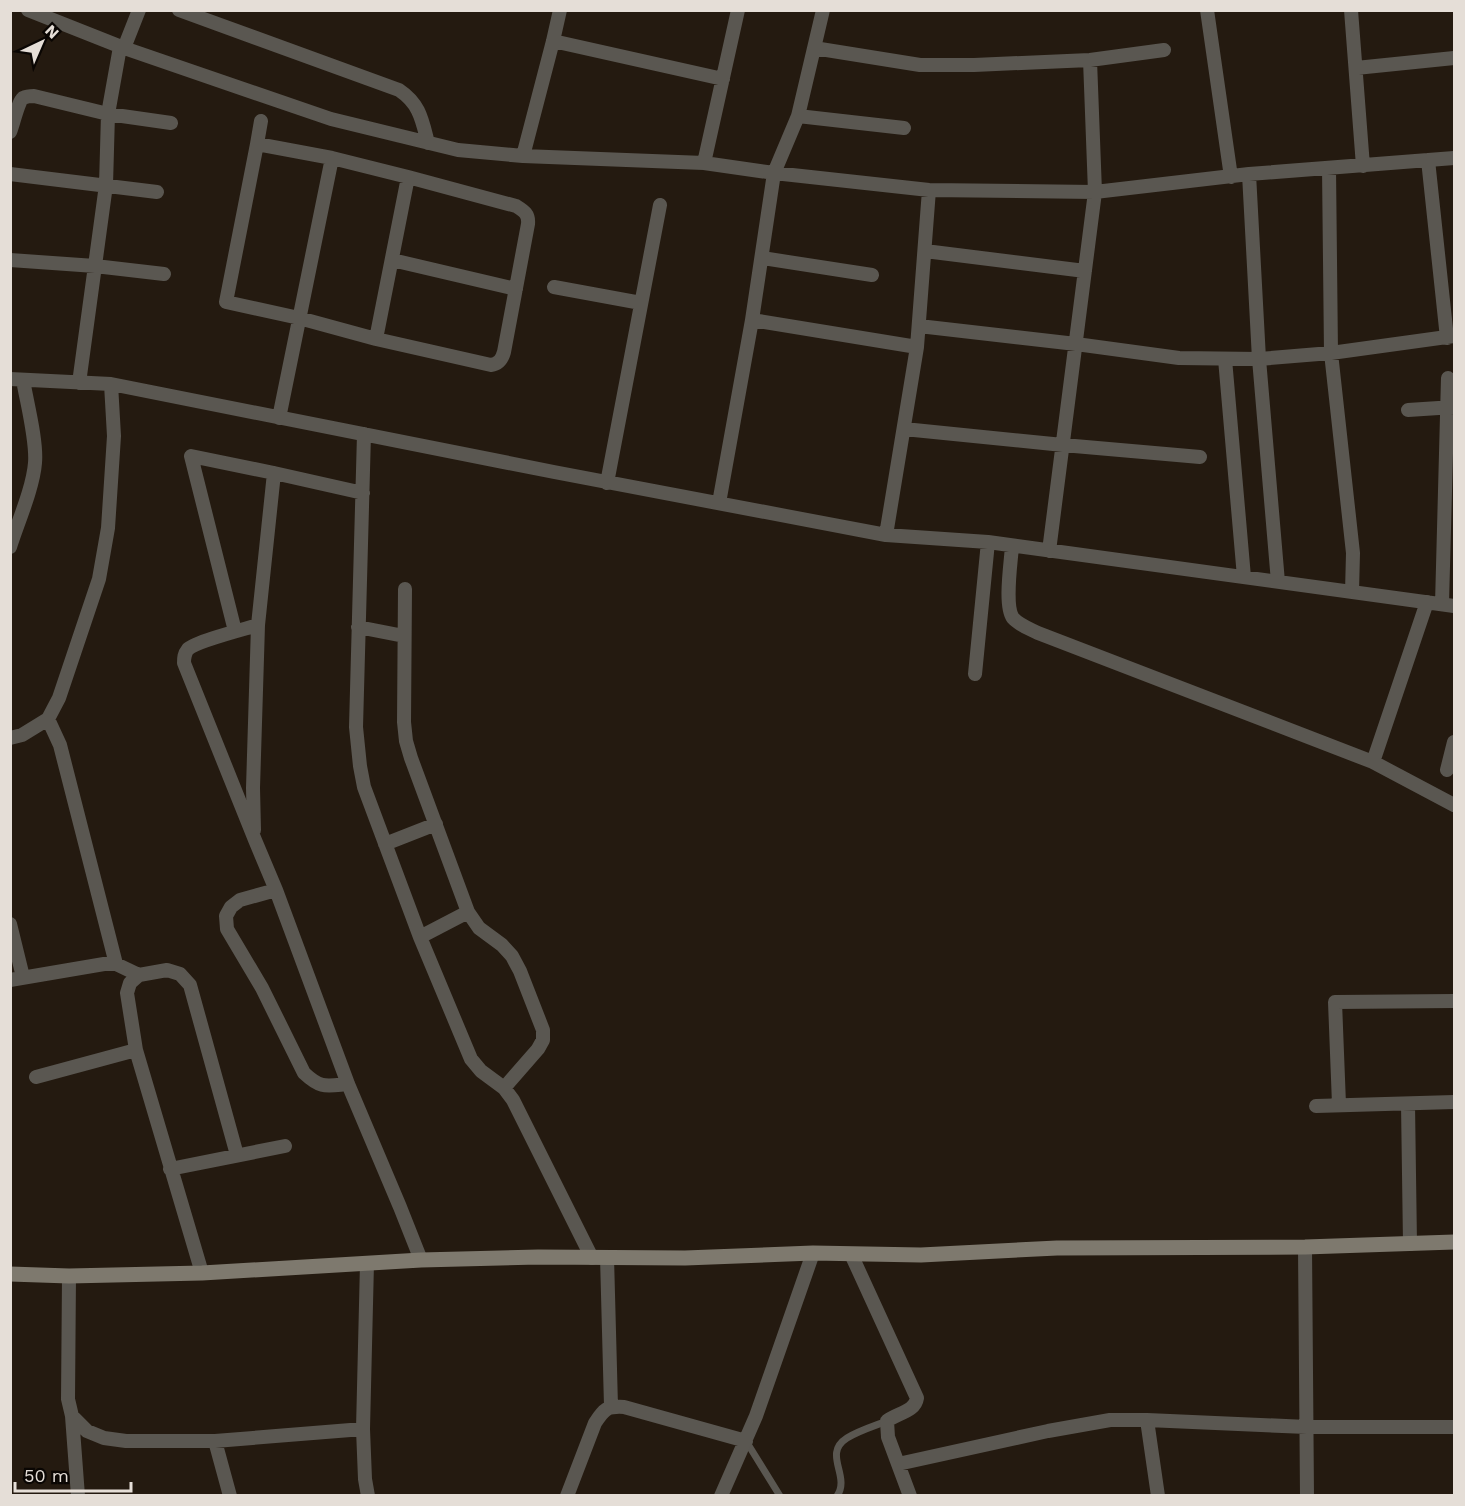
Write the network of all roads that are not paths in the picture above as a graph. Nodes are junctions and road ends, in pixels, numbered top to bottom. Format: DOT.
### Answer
graph roads {
  1 [pos="28,10"];
  2 [pos="139,10"];
  3 [pos="179,10"];
  4 [pos="560,10"];
  5 [pos="738,10"];
  6 [pos="823,10"];
  7 [pos="1207,10"];
  8 [pos="1351,10"];
  9 [pos="553,41"];
  10 [pos="122,48"];
  11 [pos="814,48"];
  12 [pos="1164,50"];
  13 [pos="1455,58"];
  14 [pos="1090,60"];
  15 [pos="1356,68"];
  16 [pos="723,79"];
  17 [pos="108,114"];
  18 [pos="798,116"];
  19 [pos="261,121"];
  20 [pos="171,123"];
  21 [pos="904,128"];
  22 [pos="10,132"];
  23 [pos="428,143"];
  24 [pos="257,144"];
  25 [pos="523,156"];
  26 [pos="332,158"];
  27 [pos="1455,158"];
  28 [pos="1428,160"];
  29 [pos="704,164"];
  30 [pos="1363,166"];
  31 [pos="1329,168"];
  32 [pos="774,173"];
  33 [pos="10,174"];
  34 [pos="1249,174"];
  35 [pos="408,177"];
  36 [pos="1231,177"];
  37 [pos="106,185"];
  38 [pos="929,190"];
  39 [pos="157,192"];
  40 [pos="1095,192"];
  41 [pos="660,205"];
  42 [pos="924,251"];
  43 [pos="762,258"];
  44 [pos="10,260"];
  45 [pos="392,260"];
  46 [pos="95,266"];
  47 [pos="1085,271"];
  48 [pos="164,274"];
  49 [pos="872,274"];
  50 [pos="554,287"];
  51 [pos="516,289"];
  52 [pos="641,303"];
  53 [pos="298,318"];
  54 [pos="752,320"];
  55 [pos="919,326"];
  56 [pos="1451,337"];
  57 [pos="376,339"];
  58 [pos="1076,344"];
  59 [pos="918,347"];
  60 [pos="1331,353"];
  61 [pos="1225,359"];
  62 [pos="1259,359"];
  63 [pos="1448,378"];
  64 [pos="17,380"];
  65 [pos="79,383"];
  66 [pos="111,384"];
  67 [pos="1451,407"];
  68 [pos="1408,410"];
  69 [pos="279,418"];
  70 [pos="904,429"];
  71 [pos="364,435"];
  72 [pos="1063,446"];
  73 [pos="1200,457"];
  74 [pos="274,473"];
  75 [pos="607,483"];
  76 [pos="363,493"];
  77 [pos="719,503"];
  78 [pos="17,504"];
  79 [pos="886,535"];
  80 [pos="988,542"];
  81 [pos="1012,546"];
  82 [pos="10,547"];
  83 [pos="1049,551"];
  84 [pos="1244,577"];
  85 [pos="1278,582"];
  86 [pos="405,589"];
  87 [pos="1352,592"];
  88 [pos="1427,602"];
  89 [pos="1448,605"];
  90 [pos="258,625"];
  91 [pos="358,627"];
  92 [pos="235,631"];
  93 [pos="404,636"];
  94 [pos="975,674"];
  95 [pos="48,718"];
  96 [pos="10,738"];
  97 [pos="1455,742"];
  98 [pos="1373,762"];
  99 [pos="1447,770"];
  100 [pos="1455,805"];
  101 [pos="436,824"];
  102 [pos="255,840"];
  103 [pos="385,844"];
  104 [pos="276,890"];
  105 [pos="468,912"];
  106 [pos="10,924"];
  107 [pos="420,937"];
  108 [pos="116,964"];
  109 [pos="139,975"];
  110 [pos="17,978"];
  111 [pos="1455,1002"];
  112 [pos="136,1050"];
  113 [pos="36,1077"];
  114 [pos="348,1084"];
  115 [pos="504,1088"];
  116 [pos="1455,1102"];
  117 [pos="1339,1104"];
  118 [pos="1408,1104"];
  119 [pos="1316,1106"];
  120 [pos="285,1146"];
  121 [pos="237,1155"];
  122 [pos="170,1169"];
  123 [pos="1455,1242"];
  124 [pos="1410,1244"];
  125 [pos="1305,1247"];
  126 [pos="813,1253"];
  127 [pos="851,1254"];
  128 [pos="600,1258"];
  129 [pos="420,1260"];
  130 [pos="367,1263"];
  131 [pos="202,1273"];
  132 [pos="10,1274"];
  133 [pos="69,1276"];
  134 [pos="611,1407"];
  135 [pos="72,1416"];
  136 [pos="1147,1420"];
  137 [pos="887,1421"];
  138 [pos="1306,1426"];
  139 [pos="1455,1427"];
  140 [pos="363,1429"];
  141 [pos="215,1441"];
  142 [pos="746,1441"];
  143 [pos="898,1464"];
  144 [pos="78,1496"];
  145 [pos="230,1496"];
  146 [pos="368,1496"];
  147 [pos="567,1496"];
  148 [pos="720,1496"];
  149 [pos="780,1496"];
  150 [pos="837,1496"];
  151 [pos="910,1496"];
  152 [pos="1158,1496"];
  153 [pos="1307,1496"];
  1 -- 10 [label="street"];
  2 -- 10 [label="street"];
  3 -- 23 [label="street"];
  4 -- 9 [label="street"];
  5 -- 16 [label="street"];
  6 -- 11 [label="street"];
  7 -- 36 [label="street"];
  8 -- 15 [label="street"];
  9 -- 16 [label="street"];
  9 -- 25 [label="street"];
  10 -- 17 [label="street"];
  10 -- 23 [label="street"];
  11 -- 14 [label="street"];
  11 -- 18 [label="street"];
  12 -- 14 [label="street"];
  13 -- 15 [label="street"];
  14 -- 40 [label="street"];
  15 -- 30 [label="street"];
  16 -- 29 [label="street"];
  17 -- 20 [label="street"];
  17 -- 22 [label="street"];
  17 -- 37 [label="street"];
  18 -- 21 [label="street"];
  18 -- 32 [label="street"];
  19 -- 24 [label="street"];
  23 -- 25 [label="street"];
  24 -- 26 [label="street"];
  24 -- 53 [label="street"];
  25 -- 29 [label="street"];
  26 -- 35 [label="street"];
  26 -- 53 [label="street"];
  27 -- 28 [label="street"];
  28 -- 30 [label="street"];
  28 -- 56 [label="street"];
  29 -- 32 [label="street"];
  30 -- 31 [label="street"];
  31 -- 34 [label="street"];
  31 -- 60 [label="street"];
  32 -- 38 [label="street"];
  32 -- 43 [label="street"];
  33 -- 37 [label="street"];
  34 -- 36 [label="street"];
  34 -- 62 [label="street"];
  35 -- 45 [label="street"];
  35 -- 51 [label="street"];
  36 -- 40 [label="street"];
  37 -- 39 [label="street"];
  37 -- 46 [label="street"];
  38 -- 40 [label="street"];
  38 -- 42 [label="street"];
  40 -- 47 [label="street"];
  41 -- 52 [label="street"];
  42 -- 47 [label="street"];
  42 -- 55 [label="street"];
  43 -- 49 [label="street"];
  43 -- 54 [label="street"];
  44 -- 46 [label="street"];
  45 -- 51 [label="street"];
  45 -- 57 [label="street"];
  46 -- 48 [label="street"];
  46 -- 65 [label="street"];
  47 -- 58 [label="street"];
  50 -- 52 [label="street"];
  51 -- 57 [label="street"];
  52 -- 75 [label="street"];
  53 -- 57 [label="street"];
  53 -- 69 [label="street"];
  54 -- 59 [label="street"];
  54 -- 77 [label="street"];
  55 -- 58 [label="street"];
  55 -- 59 [label="street"];
  56 -- 60 [label="street"];
  58 -- 61 [label="street"];
  58 -- 72 [label="street"];
  59 -- 70 [label="street"];
  60 -- 62 [label="street"];
  60 -- 87 [label="street"];
  61 -- 62 [label="street"];
  61 -- 84 [label="street"];
  62 -- 85 [label="street"];
  63 -- 67 [label="street"];
  64 -- 65 [label="street"];
  64 -- 78 [label="street"];
  65 -- 66 [label="street"];
  66 -- 69 [label="street"];
  66 -- 95 [label="street"];
  67 -- 68 [label="street"];
  67 -- 89 [label="street"];
  69 -- 71 [label="street"];
  70 -- 72 [label="street"];
  70 -- 79 [label="street"];
  71 -- 75 [label="street"];
  71 -- 76 [label="street"];
  72 -- 73 [label="street"];
  72 -- 83 [label="street"];
  74 -- 76 [label="street"];
  74 -- 90 [label="street"];
  74 -- 92 [label="street"];
  75 -- 77 [label="street"];
  76 -- 91 [label="street"];
  77 -- 79 [label="street"];
  78 -- 82 [label="street"];
  79 -- 80 [label="street"];
  80 -- 81 [label="street"];
  80 -- 94 [label="street"];
  81 -- 83 [label="street"];
  81 -- 98 [label="street"];
  83 -- 84 [label="street"];
  84 -- 85 [label="street"];
  85 -- 87 [label="street"];
  86 -- 93 [label="street"];
  87 -- 88 [label="street"];
  88 -- 89 [label="street"];
  88 -- 98 [label="street"];
  90 -- 92 [label="street"];
  90 -- 102 [label="street"];
  91 -- 93 [label="street"];
  91 -- 103 [label="street"];
  92 -- 102 [label="street"];
  93 -- 101 [label="street"];
  95 -- 96 [label="street"];
  95 -- 108 [label="street"];
  97 -- 99 [label="street"];
  98 -- 100 [label="street"];
  101 -- 103 [label="street"];
  101 -- 105 [label="street"];
  102 -- 104 [label="street"];
  103 -- 107 [label="street"];
  104 -- 114 [label="street"];
  104 -- 114 [label="street"];
  105 -- 107 [label="street"];
  105 -- 115 [label="street"];
  106 -- 110 [label="street"];
  107 -- 115 [label="street"];
  108 -- 109 [label="street"];
  108 -- 110 [label="street"];
  109 -- 112 [label="street"];
  109 -- 121 [label="street"];
  111 -- 117 [label="street"];
  112 -- 113 [label="street"];
  112 -- 122 [label="street"];
  114 -- 129 [label="street"];
  115 -- 128 [label="street"];
  116 -- 118 [label="street"];
  117 -- 118 [label="street"];
  117 -- 119 [label="street"];
  118 -- 124 [label="street"];
  120 -- 121 [label="street"];
  121 -- 122 [label="street"];
  122 -- 131 [label="street"];
  123 -- 124 [label="street"];
  124 -- 125 [label="street"];
  125 -- 127 [label="street"];
  125 -- 138 [label="street"];
  126 -- 127 [label="street"];
  126 -- 128 [label="street"];
  126 -- 142 [label="street"];
  127 -- 137 [label="street"];
  128 -- 129 [label="street"];
  128 -- 134 [label="street"];
  129 -- 130 [label="street"];
  130 -- 131 [label="street"];
  130 -- 140 [label="street"];
  131 -- 133 [label="street"];
  132 -- 133 [label="street"];
  133 -- 135 [label="street"];
  134 -- 142 [label="street"];
  134 -- 147 [label="street"];
  135 -- 141 [label="street"];
  135 -- 144 [label="street"];
  136 -- 138 [label="street"];
  136 -- 143 [label="street"];
  136 -- 152 [label="street"];
  137 -- 143 [label="street"];
  137 -- 150 [label="lane"];
  138 -- 139 [label="street"];
  138 -- 153 [label="street"];
  140 -- 141 [label="street"];
  140 -- 146 [label="street"];
  141 -- 145 [label="street"];
  142 -- 148 [label="street"];
  142 -- 149 [label="lane"];
  143 -- 151 [label="street"];
}
